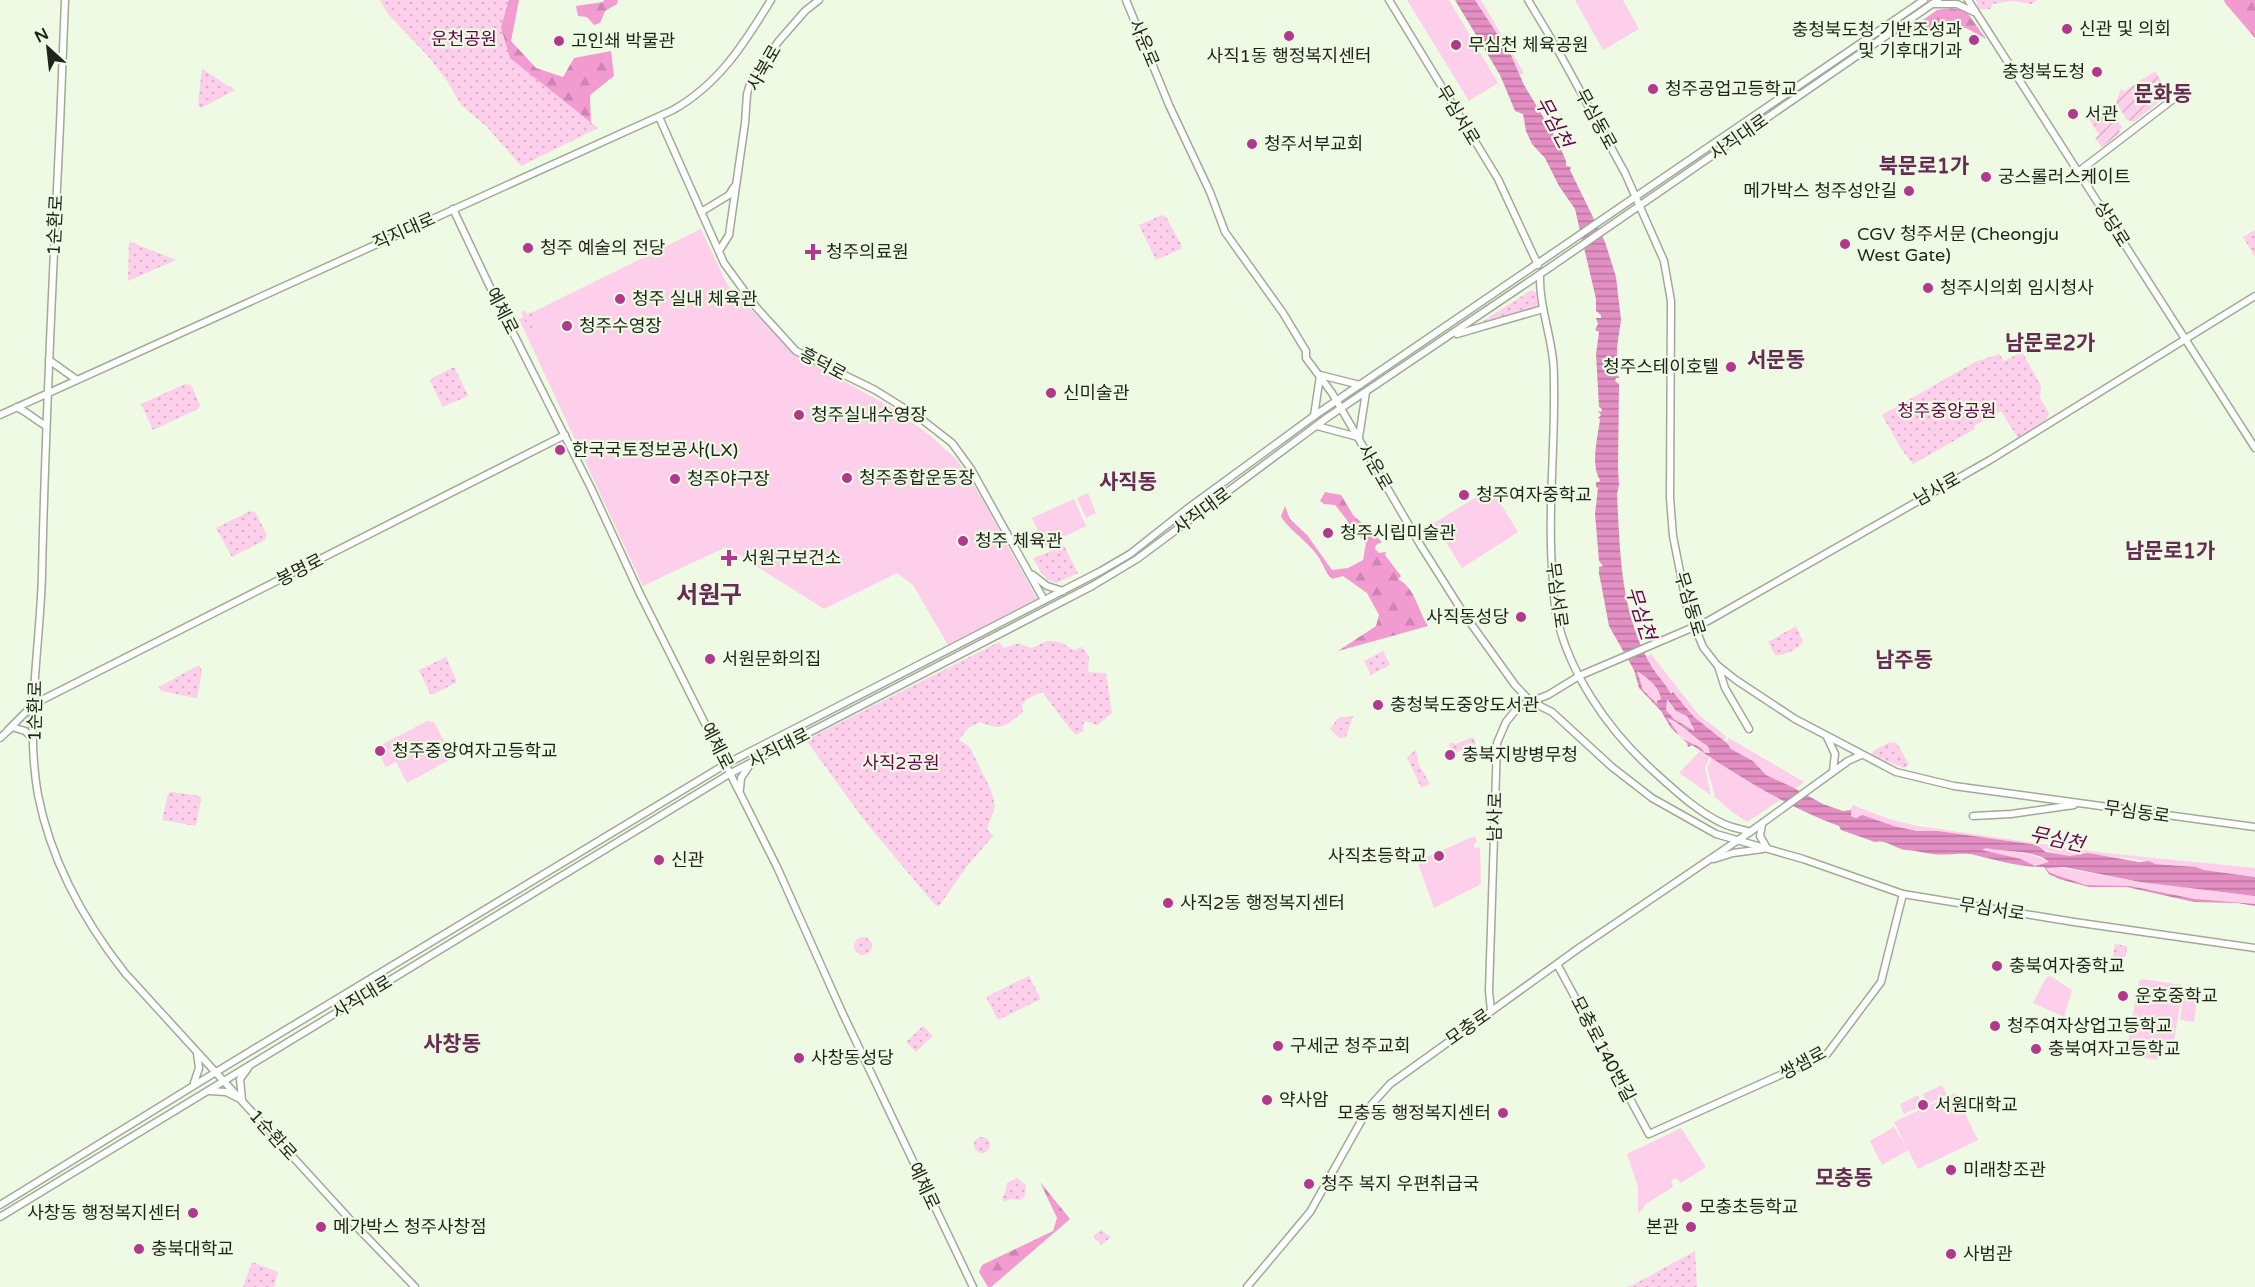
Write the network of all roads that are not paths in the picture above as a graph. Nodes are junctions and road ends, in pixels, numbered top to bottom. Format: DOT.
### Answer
graph roads {
  1 [pos="65,0"];
  2 [pos="771,0"];
  3 [pos="819,0"];
  4 [pos="1126,0"];
  5 [pos="1389,0"];
  6 [pos="1528,0"];
  7 [pos="1924,0"];
  8 [pos="1968,0"];
  9 [pos="1974,0"];
  10 [pos="1935,2"];
  11 [pos="1978,15"];
  12 [pos="2180,94"];
  13 [pos="659,117"];
  14 [pos="2078,172"];
  15 [pos="734,187"];
  16 [pos="1637,197"];
  17 [pos="1641,205"];
  18 [pos="453,209"];
  19 [pos="701,212"];
  20 [pos="719,251"];
  21 [pos="1538,265"];
  22 [pos="1540,275"];
  23 [pos="2255,296"];
  24 [pos="1543,309"];
  25 [pos="1450,336"];
  26 [pos="2186,340"];
  27 [pos="49,360"];
  28 [pos="1320,375"];
  29 [pos="77,380"];
  30 [pos="1360,385"];
  31 [pos="1366,392"];
  32 [pos="48,394"];
  33 [pos="1336,401"];
  34 [pos="17,407"];
  35 [pos="1341,409"];
  36 [pos="0,415"];
  37 [pos="1314,416"];
  38 [pos="46,426"];
  39 [pos="1317,426"];
  40 [pos="565,435"];
  41 [pos="1359,438"];
  42 [pos="2255,448"];
  43 [pos="1031,573"];
  44 [pos="1063,591"];
  45 [pos="1044,600"];
  46 [pos="1695,627"];
  47 [pos="1717,665"];
  48 [pos="1580,676"];
  49 [pos="1530,701"];
  50 [pos="34,704"];
  51 [pos="34,716"];
  52 [pos="10,728"];
  53 [pos="1749,729"];
  54 [pos="1827,737"];
  55 [pos="0,738"];
  56 [pos="33,738"];
  57 [pos="1861,755"];
  58 [pos="751,763"];
  59 [pos="726,764"];
  60 [pos="1833,771"];
  61 [pos="731,773"];
  62 [pos="740,790"];
  63 [pos="2082,804"];
  64 [pos="1973,816"];
  65 [pos="1762,823"];
  66 [pos="2255,827"];
  67 [pos="1752,831"];
  68 [pos="1736,840"];
  69 [pos="1767,848"];
  70 [pos="1703,864"];
  71 [pos="1903,894"];
  72 [pos="2255,948"];
  73 [pos="1557,963"];
  74 [pos="1491,1011"];
  75 [pos="196,1050"];
  76 [pos="249,1066"];
  77 [pos="216,1072"];
  78 [pos="224,1081"];
  79 [pos="187,1090"];
  80 [pos="207,1091"];
  81 [pos="242,1101"];
  82 [pos="1649,1134"];
  83 [pos="0,1204"];
  84 [pos="0,1217"];
  85 [pos="415,1287"];
  86 [pos="973,1287"];
  87 [pos="1247,1287"];
  1 -- 27 [label="street, 1순환로"];
  2 -- 13 [label="street, 직지대로"];
  3 -- 15 [label="street, 사북로"];
  4 -- 28 [label="street, 사운로"];
  5 -- 21 [label="street, 무심서로"];
  6 -- 16 [label="street, 무심동로"];
  7 -- 16 [label="street, 사직대로"];
  8 -- 11 [label="street, 상당로"];
  9 -- 11 [label="street"];
  10 -- 11 [label="street"];
  10 -- 17 [label="street, 사직대로"];
  11 -- 14 [label="street, 상당로"];
  12 -- 14 [label="street"];
  13 -- 18 [label="street, 직지대로"];
  13 -- 19 [label="street, 흥덕로"];
  14 -- 26 [label="street, 상당로"];
  15 -- 19 [label="street"];
  15 -- 20 [label="street, 사북로"];
  16 -- 17 [label="street, 무심동로"];
  16 -- 21 [label="street, 사직대로"];
  17 -- 22 [label="street, 사직대로"];
  17 -- 46 [label="street, 무심동로"];
  18 -- 29 [label="street, 직지대로"];
  18 -- 40 [label="street, 예체로"];
  19 -- 20 [label="street, 흥덕로"];
  20 -- 43 [label="street, 흥덕로"];
  21 -- 30 [label="street, 사직대로"];
  22 -- 24 [label="street, 무심서로"];
  22 -- 25 [label="street, 사직대로"];
  23 -- 26 [label="street, 남사로"];
  24 -- 25 [label="street"];
  24 -- 48 [label="street, 무심서로"];
  25 -- 31 [label="street, 사직대로"];
  26 -- 42 [label="street, 상당로"];
  26 -- 46 [label="street, 남사로"];
  27 -- 29 [label="street"];
  27 -- 32 [label="street, 1순환로"];
  28 -- 30 [label="street"];
  28 -- 33 [label="street, 사운로"];
  28 -- 37 [label="street"];
  29 -- 32 [label="street, 직지대로"];
  30 -- 33 [label="street, 사직대로"];
  31 -- 35 [label="street, 사직대로"];
  31 -- 41 [label="street"];
  32 -- 34 [label="street, 직지대로"];
  32 -- 38 [label="street, 1순환로"];
  33 -- 35 [label="street, 사운로"];
  33 -- 37 [label="street, 사직대로"];
  34 -- 36 [label="street, 직지대로"];
  34 -- 38 [label="street"];
  35 -- 39 [label="street, 사직대로"];
  35 -- 41 [label="street, 사운로"];
  37 -- 44 [label="street, 사직대로"];
  38 -- 50 [label="street, 1순환로"];
  39 -- 41 [label="street"];
  39 -- 58 [label="street, 사직대로"];
  40 -- 50 [label="street, 봉명로"];
  40 -- 59 [label="street, 예체로"];
  41 -- 49 [label="street, 사운로"];
  43 -- 44 [label="street"];
  43 -- 45 [label="street, 흥덕로"];
  44 -- 45 [label="street, 사직대로"];
  45 -- 59 [label="street, 사직대로"];
  46 -- 47 [label="street, 무심동로"];
  46 -- 48 [label="street, 남사로"];
  47 -- 53 [label="street"];
  47 -- 54 [label="street, 무심동로"];
  48 -- 49 [label="street, 남사로"];
  48 -- 67 [label="street, 무심서로"];
  49 -- 68 [label="street, 사운로"];
  49 -- 74 [label="street, 남사로"];
  50 -- 51 [label="street, 1순환로"];
  50 -- 52 [label="street, 봉명로"];
  51 -- 52 [label="street"];
  51 -- 56 [label="street, 1순환로"];
  52 -- 55 [label="street"];
  52 -- 56 [label="street"];
  54 -- 57 [label="street, 무심동로"];
  54 -- 60 [label="street"];
  56 -- 75 [label="street, 1순환로"];
  57 -- 60 [label="street, 모충로"];
  57 -- 63 [label="street, 무심동로"];
  58 -- 61 [label="street, 사직대로"];
  58 -- 62 [label="street"];
  59 -- 61 [label="street, 예체로"];
  59 -- 77 [label="street, 사직대로"];
  60 -- 65 [label="street, 모충로"];
  61 -- 62 [label="street, 예체로"];
  61 -- 76 [label="street, 사직대로"];
  62 -- 86 [label="street, 예체로"];
  63 -- 64 [label="street"];
  63 -- 66 [label="street, 무심동로"];
  65 -- 67 [label="street, 모충로"];
  65 -- 69 [label="street"];
  67 -- 68 [label="street, 모충로"];
  68 -- 69 [label="street, 무심서로"];
  68 -- 70 [label="street, 모충로"];
  69 -- 70 [label="street"];
  69 -- 71 [label="street, 무심서로"];
  70 -- 73 [label="street, 모충로"];
  71 -- 72 [label="street, 무심서로"];
  71 -- 82 [label="street, 쌍샘로"];
  73 -- 74 [label="street, 모충로"];
  73 -- 82 [label="street, 모충로140번길"];
  74 -- 87 [label="street, 모충로"];
  75 -- 77 [label="street, 1순환로"];
  75 -- 79 [label="street"];
  76 -- 78 [label="street, 사직대로"];
  76 -- 81 [label="street"];
  77 -- 78 [label="street, 1순환로"];
  77 -- 79 [label="street, 사직대로"];
  78 -- 80 [label="street, 사직대로"];
  78 -- 81 [label="street, 1순환로"];
  79 -- 83 [label="street, 사직대로"];
  80 -- 81 [label="street"];
  80 -- 84 [label="street, 사직대로"];
  81 -- 85 [label="street, 1순환로"];
}
